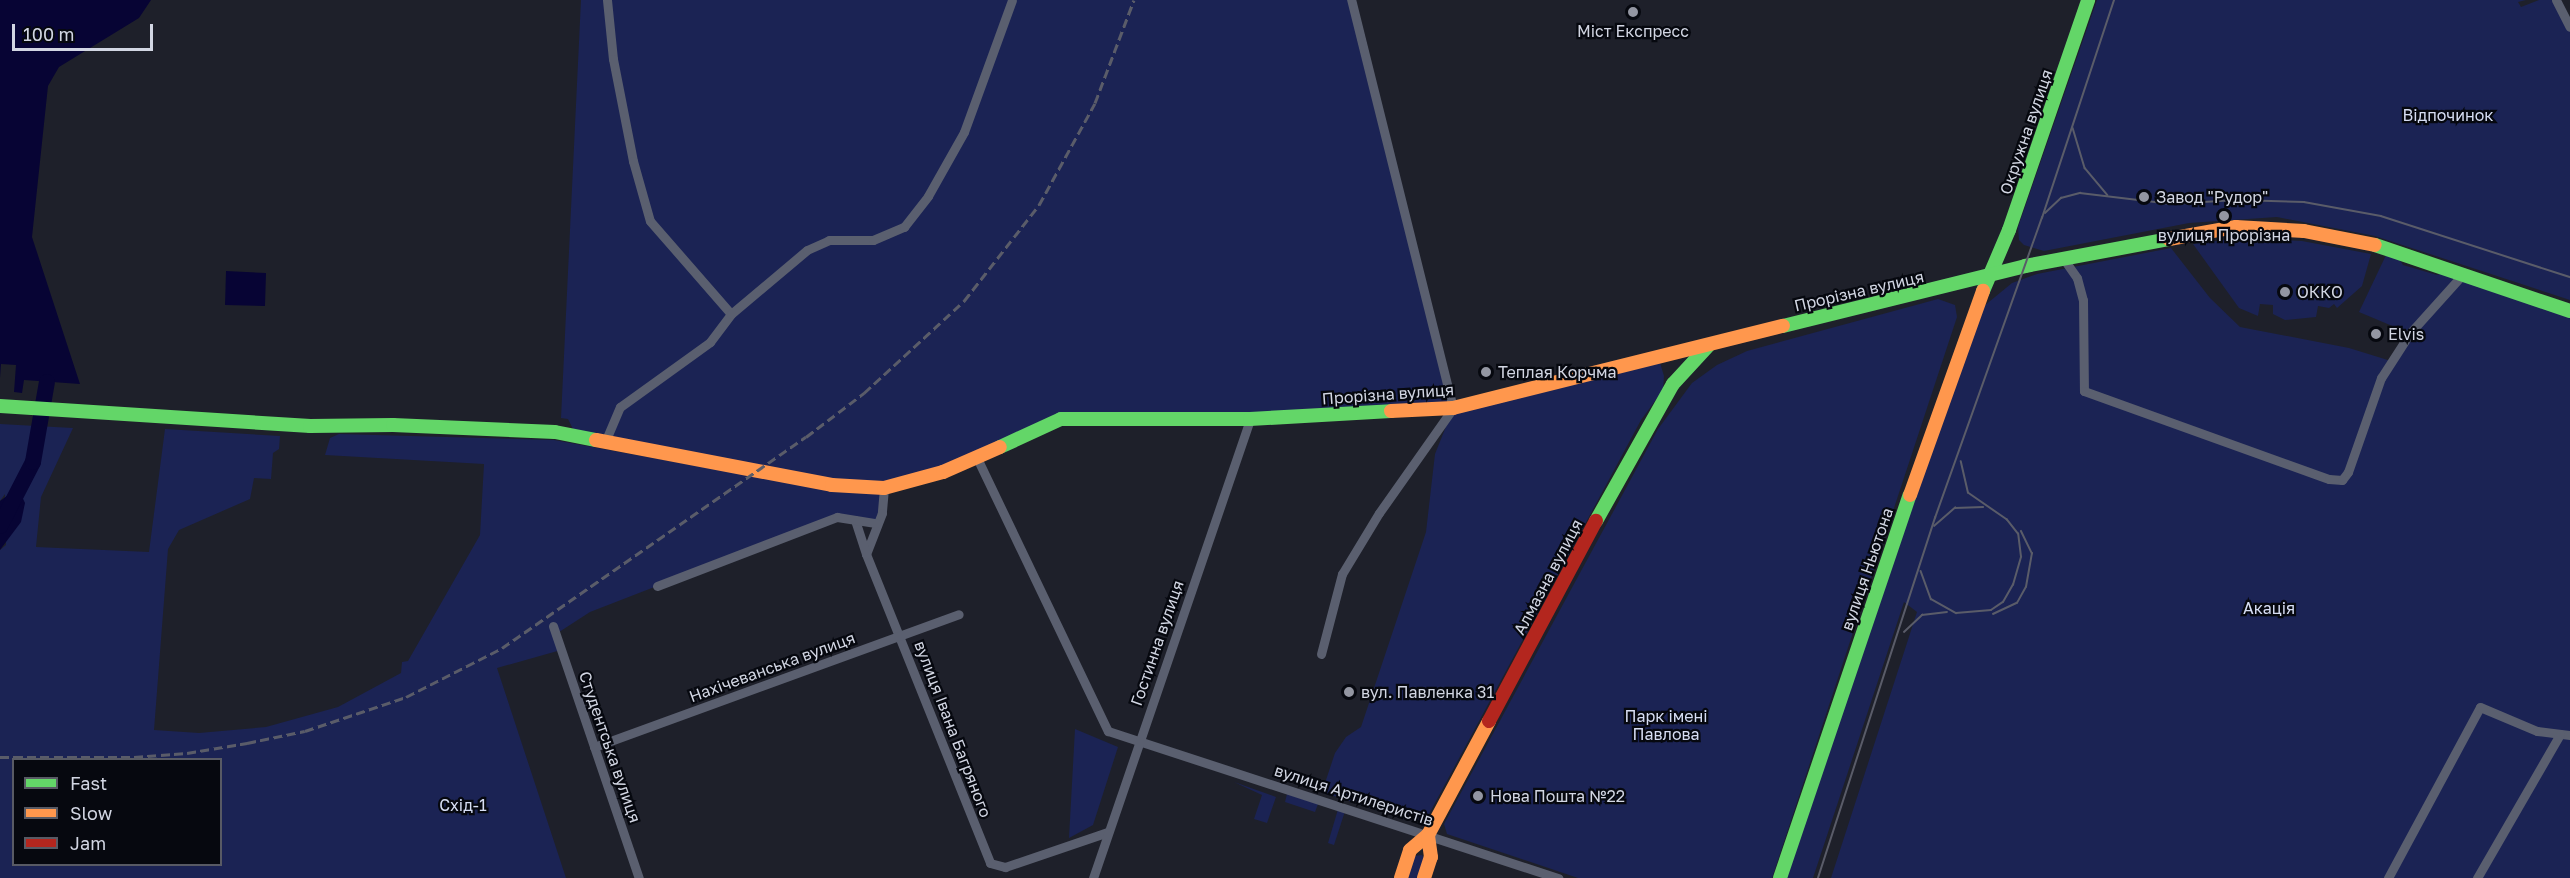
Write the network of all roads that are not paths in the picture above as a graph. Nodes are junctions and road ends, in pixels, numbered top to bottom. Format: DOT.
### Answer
graph roads {
  1 [pos="607,0"];
  2 [pos="1012,0"];
  3 [pos="1351,0"];
  4 [pos="2088,0"];
  5 [pos="2556,0"];
  6 [pos="2570,27"];
  7 [pos="2063,258"];
  8 [pos="2464,273"];
  9 [pos="1991,274"];
  10 [pos="2570,311"];
  11 [pos="731,314"];
  12 [pos="1710,344"];
  13 [pos="0,406"];
  14 [pos="1453,408"];
  15 [pos="1250,419"];
  16 [pos="606,442"];
  17 [pos="977,458"];
  18 [pos="884,488"];
  19 [pos="855,520"];
  20 [pos="876,523"];
  21 [pos="866,554"];
  22 [pos="657,586"];
  23 [pos="959,614"];
  24 [pos="554,626"];
  25 [pos="901,636"];
  26 [pos="1321,654"];
  27 [pos="2565,735"];
  28 [pos="1139,741"];
  29 [pos="594,747"];
  30 [pos="1108,832"];
  31 [pos="1428,835"];
  32 [pos="639,878"];
  33 [pos="1093,878"];
  34 [pos="1401,878"];
  35 [pos="1424,878"];
  36 [pos="1559,878"];
  37 [pos="1780,878"];
  38 [pos="2388,878"];
  39 [pos="2477,878"];
  1 -- 11 [label="street"];
  2 -- 11 [label="street"];
  3 -- 14 [label="street"];
  4 -- 9 [label="street, Окружна вулиця"];
  5 -- 6 [label="street"];
  7 -- 8 [label="street, Прорізна вулиця"];
  7 -- 8 [label="street"];
  7 -- 9 [label="street, Прорізна вулиця"];
  8 -- 10 [label="street, Прорізна вулиця"];
  9 -- 12 [label="street, Прорізна вулиця"];
  9 -- 37 [label="street, вулиця Ньютона"];
  11 -- 16 [label="street"];
  12 -- 14 [label="street, Прорізна вулиця"];
  12 -- 31 [label="street, Алмазна вулиця"];
  13 -- 16 [label="street, Прорізна вулиця"];
  14 -- 15 [label="street, Прорізна вулиця"];
  14 -- 26 [label="street"];
  15 -- 17 [label="street, Прорізна вулиця"];
  15 -- 28 [label="street, Гостинна вулиця"];
  16 -- 18 [label="street, Прорізна вулиця"];
  17 -- 18 [label="street, Прорізна вулиця"];
  17 -- 28 [label="street, вулиця Артилеристів"];
  18 -- 20 [label="street"];
  19 -- 20 [label="street"];
  19 -- 21 [label="street, вулиця Івана Багряного"];
  19 -- 22 [label="street"];
  20 -- 21 [label="street"];
  21 -- 25 [label="street, вулиця Івана Багряного"];
  23 -- 25 [label="street, Нахічеванська вулиця"];
  24 -- 29 [label="street, Студентська вулиця"];
  25 -- 29 [label="street, Нахічеванська вулиця"];
  25 -- 30 [label="street, вулиця Івана Багряного"];
  27 -- 38 [label="street"];
  27 -- 39 [label="street"];
  28 -- 30 [label="street, Гостинна вулиця"];
  28 -- 31 [label="street, вулиця Артилеристів"];
  29 -- 32 [label="street, Студентська вулиця"];
  30 -- 33 [label="street, Гостинна вулиця"];
  31 -- 34 [label="street, Алмазна вулиця"];
  31 -- 35 [label="street, Алмазна вулиця"];
  31 -- 36 [label="street, вулиця Артилеристів"];
}
